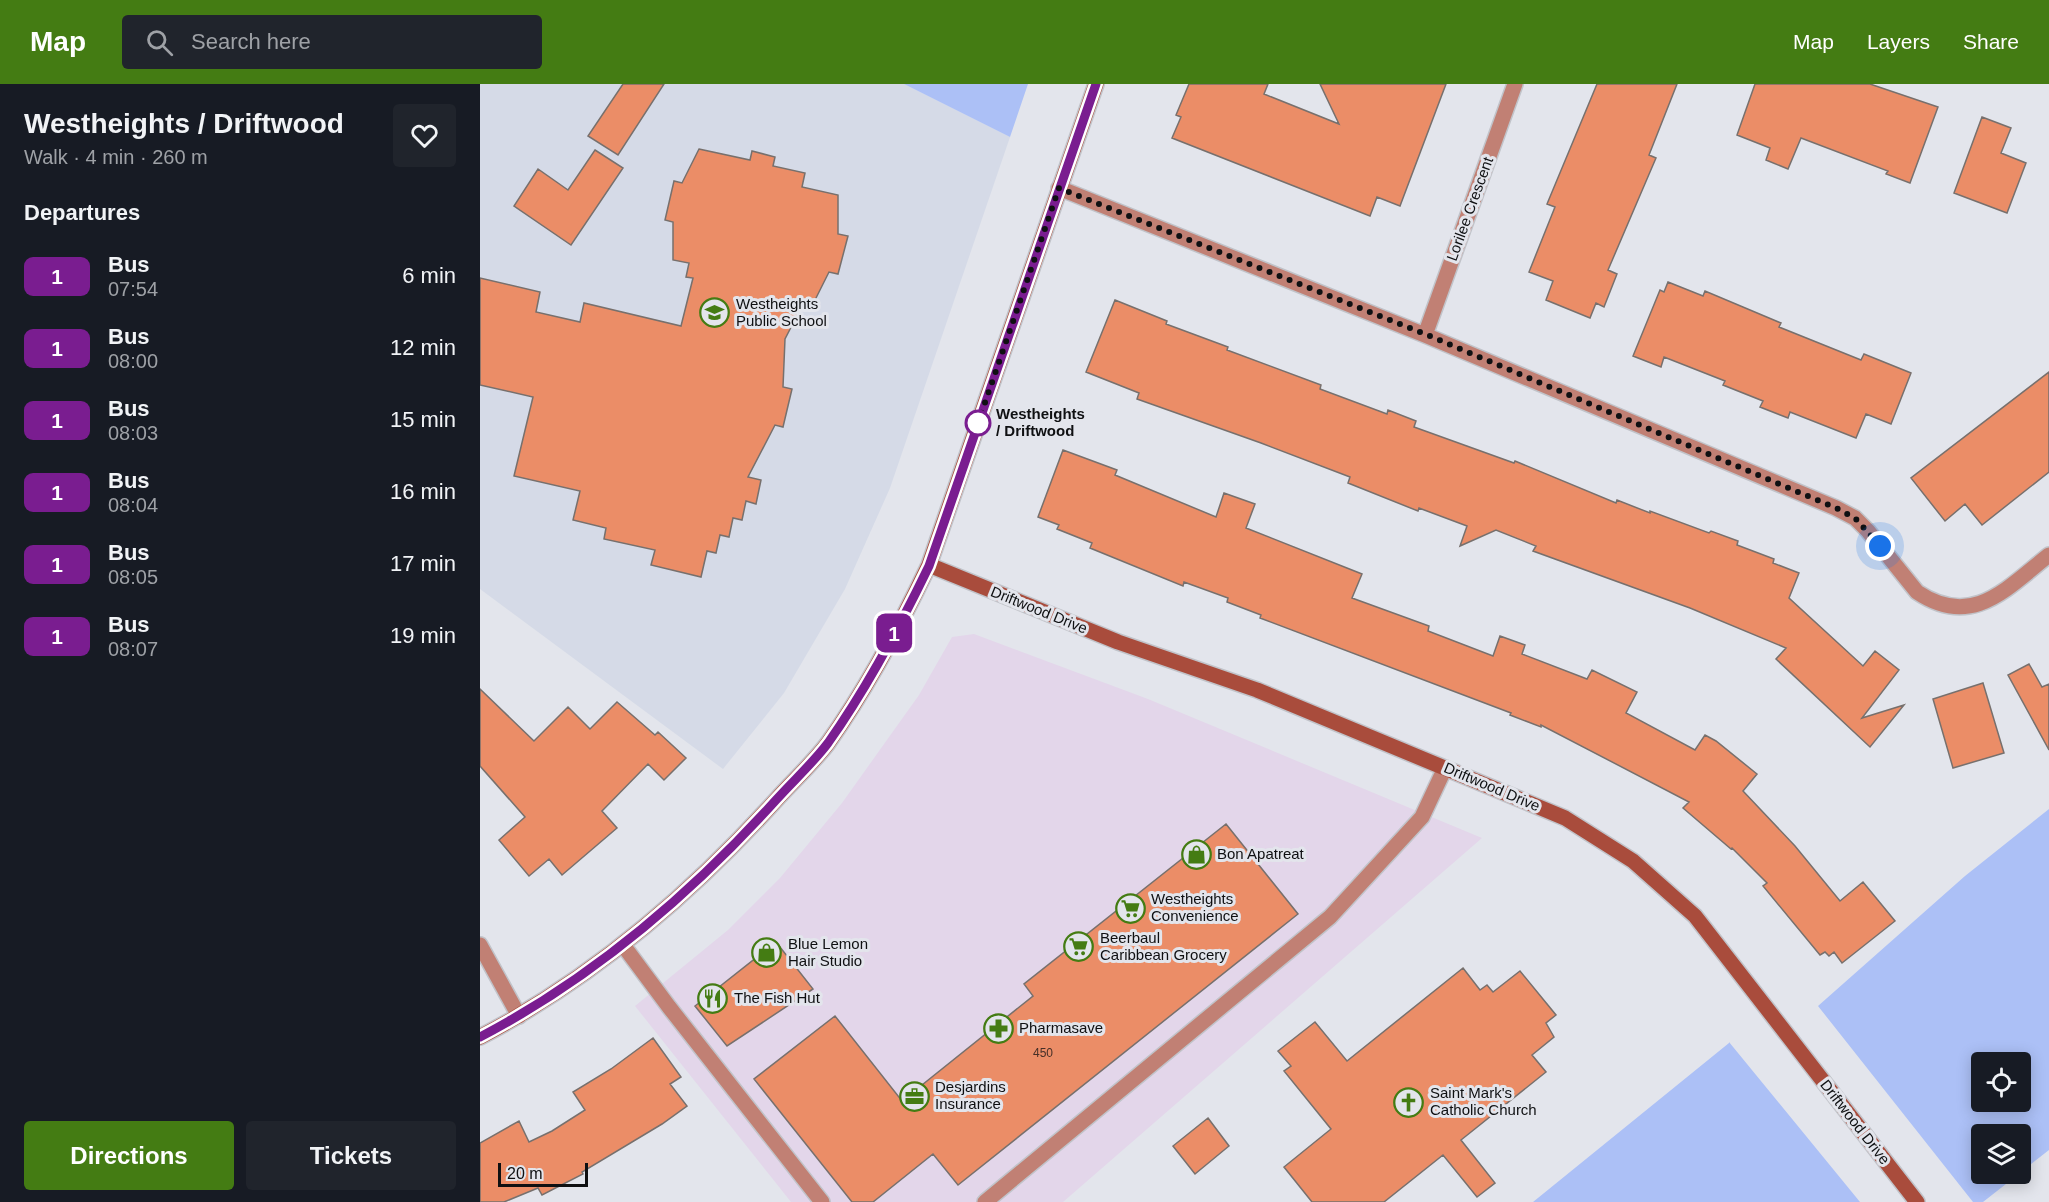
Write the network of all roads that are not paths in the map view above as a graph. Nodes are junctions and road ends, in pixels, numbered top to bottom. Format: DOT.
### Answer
graph roads {
  1 [pos="1096,84"];
  2 [pos="1515,84"];
  3 [pos="1059,188"];
  4 [pos="1425,334"];
  5 [pos="2049,555"];
  6 [pos="929,566"];
  7 [pos="1445,768"];
  8 [pos="480,945"];
  9 [pos="623,945"];
  10 [pos="519,1016"];
  11 [pos="480,1036"];
  12 [pos="822,1202"];
  13 [pos="985,1202"];
  14 [pos="1917,1202"];
  1 -- 3 [label="street"];
  2 -- 4 [label="street, Lorilee Crescent"];
  3 -- 4 [label="street"];
  3 -- 6 [label="street"];
  4 -- 5 [label="street"];
  6 -- 7 [label="street, Driftwood Drive"];
  6 -- 9 [label="street"];
  7 -- 13 [label="street"];
  7 -- 14 [label="street, Driftwood Drive"];
  8 -- 10 [label="street"];
  9 -- 10 [label="street"];
  9 -- 12 [label="street"];
  10 -- 11 [label="street"];
}
